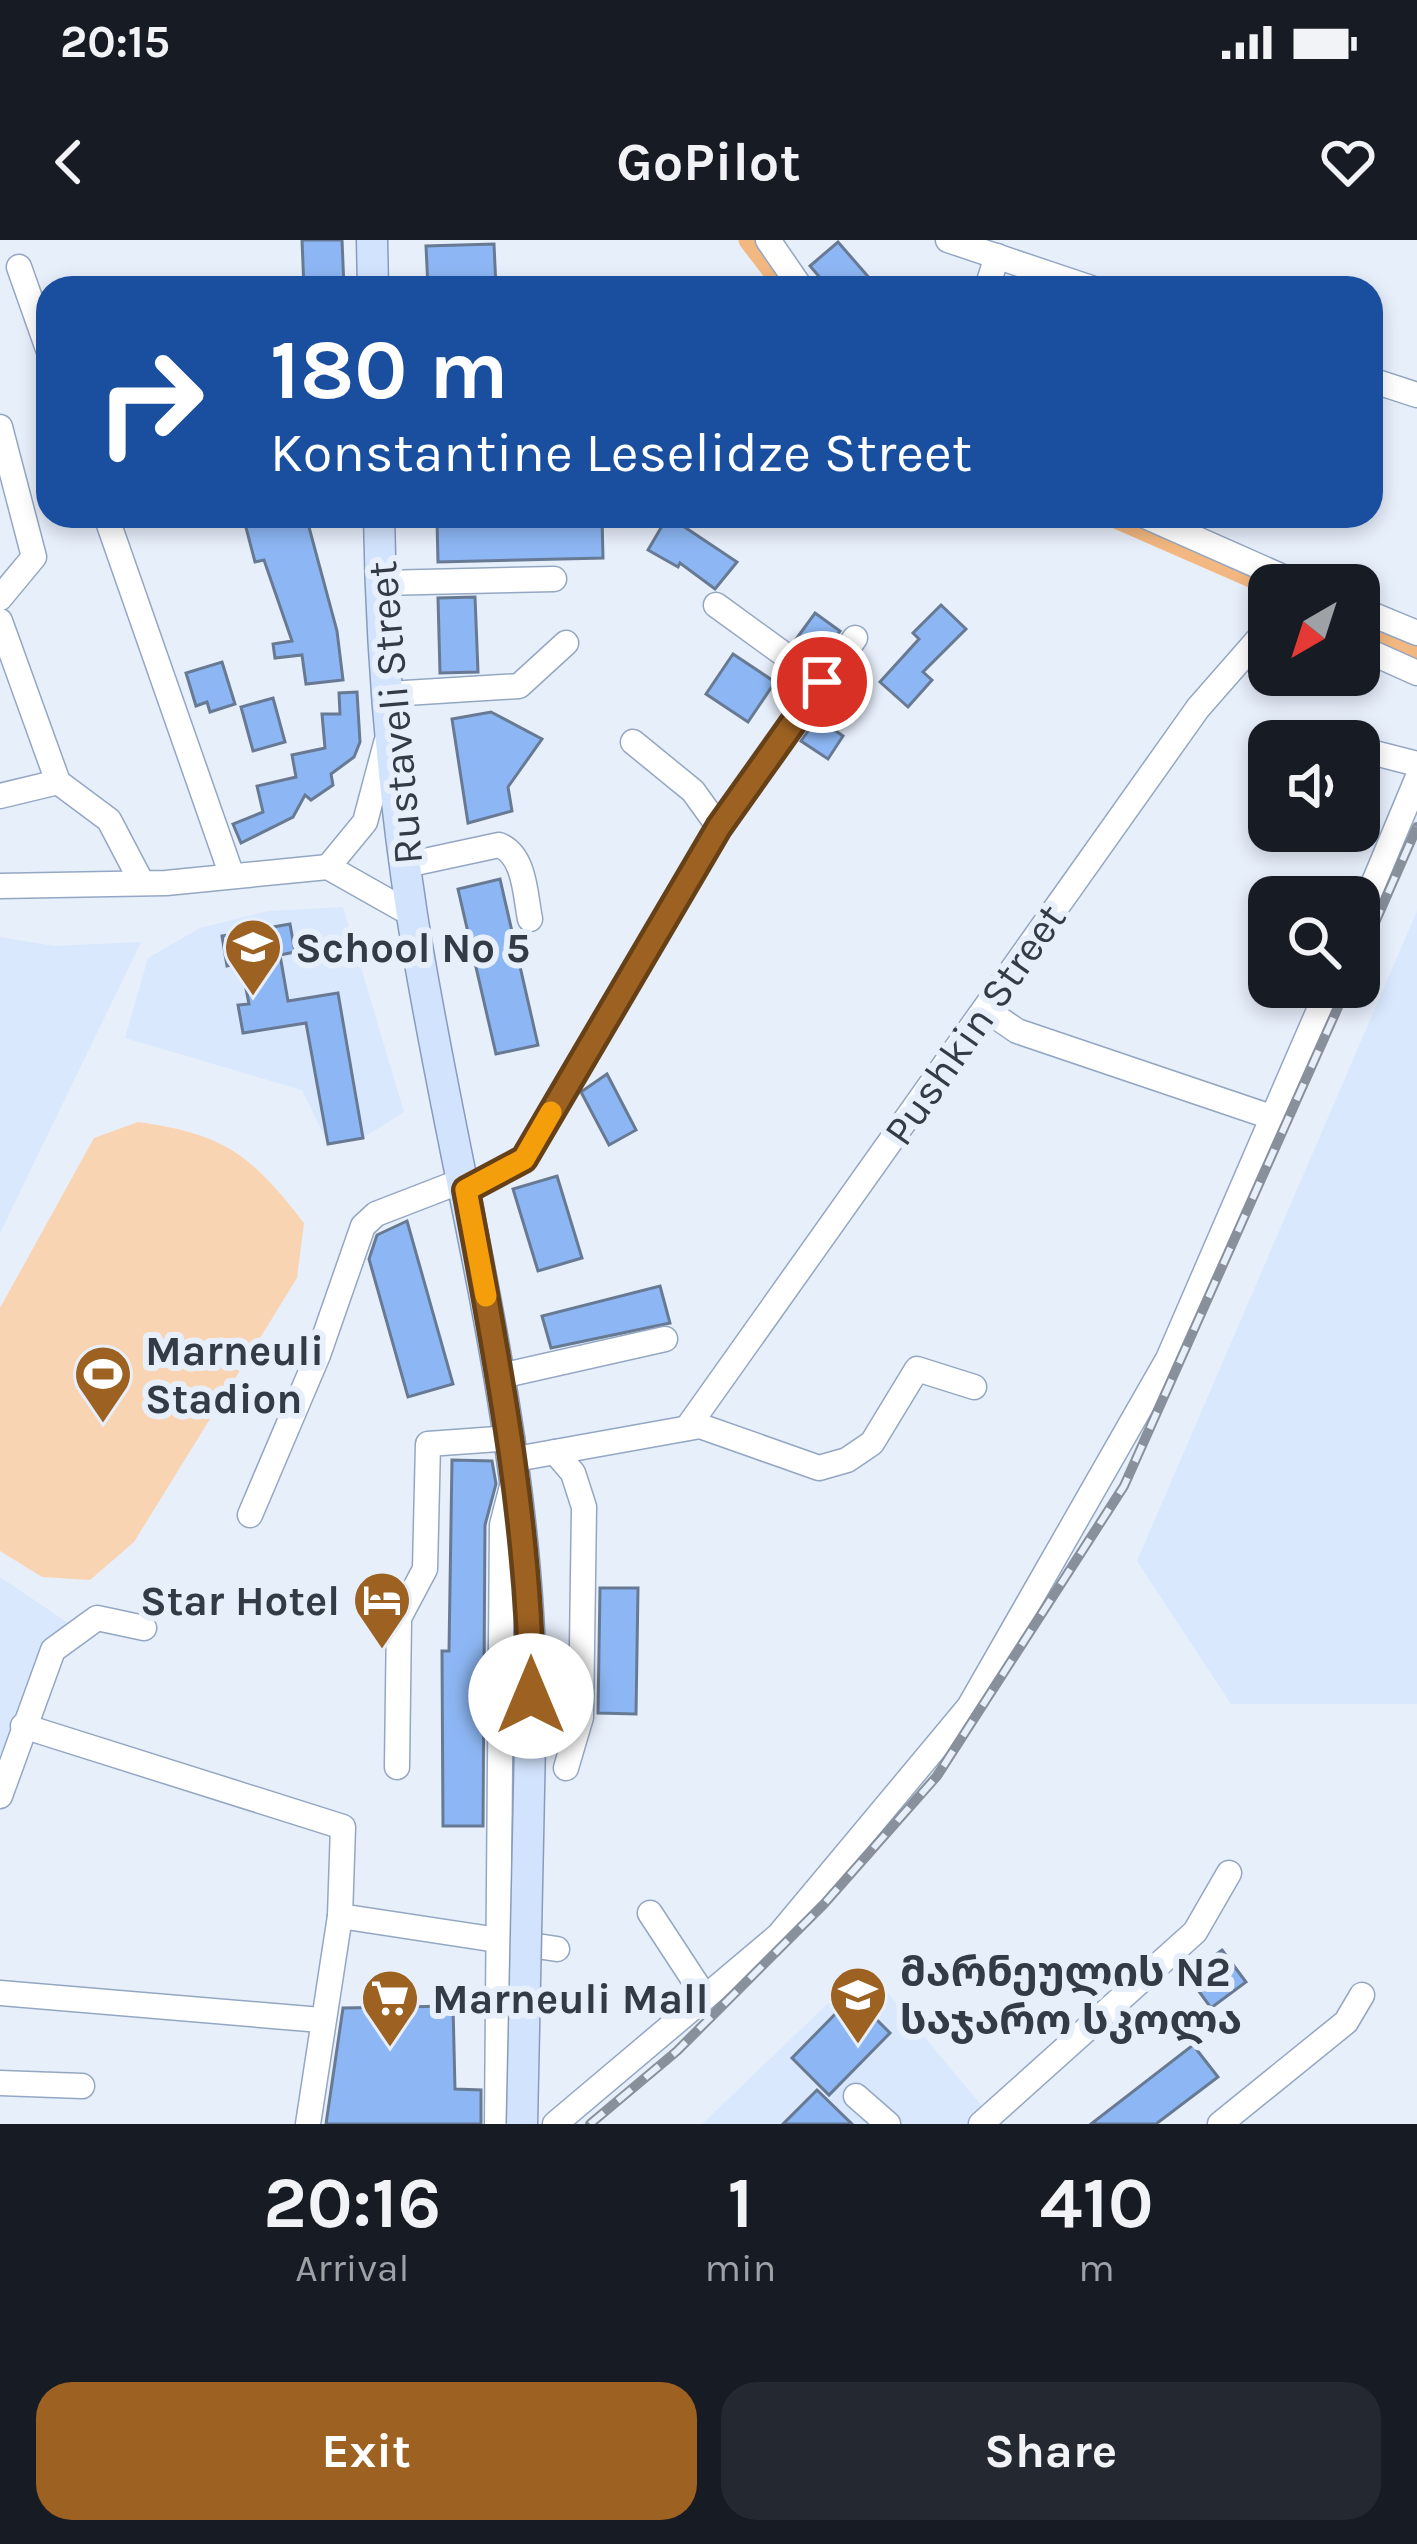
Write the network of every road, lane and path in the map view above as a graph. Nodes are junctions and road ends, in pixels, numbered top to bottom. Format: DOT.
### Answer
graph roads {
  1 [pos="372,240"];
  2 [pos="947,240"];
  3 [pos="777,244"];
  4 [pos="997,256"];
  5 [pos="19,267"];
  6 [pos="373,276"];
  7 [pos="794,276"];
  8 [pos="991,276"];
  9 [pos="1056,276"];
  10 [pos="36,316"];
  11 [pos="1383,384"];
  12 [pos="1417,394"];
  13 [pos="0,427"];
  14 [pos="110,528"];
  15 [pos="379,528"];
  16 [pos="1172,528"];
  17 [pos="1254,564"];
  18 [pos="554,579"];
  19 [pos="380,583"];
  20 [pos="0,598"];
  21 [pos="716,605"];
  22 [pos="1380,618"];
  23 [pos="0,621"];
  24 [pos="1417,633"];
  25 [pos="854,638"];
  26 [pos="566,643"];
  27 [pos="1248,651"];
  28 [pos="1380,656"];
  29 [pos="1417,673"];
  30 [pos="822,682"];
  31 [pos="391,709"];
  32 [pos="633,742"];
  33 [pos="1380,754"];
  34 [pos="1417,764"];
  35 [pos="1417,779"];
  36 [pos="58,782"];
  37 [pos="0,796"];
  38 [pos="719,827"];
  39 [pos="406,865"];
  40 [pos="328,868"];
  41 [pos="232,876"];
  42 [pos="1376,876"];
  43 [pos="142,883"];
  44 [pos="0,886"];
  45 [pos="412,915"];
  46 [pos="530,920"];
  47 [pos="1319,1008"];
  48 [pos="985,1009"];
  49 [pos="1271,1117"];
  50 [pos="465,1185"];
  51 [pos="665,1339"];
  52 [pos="500,1376"];
  53 [pos="974,1387"];
  54 [pos="687,1429"];
  55 [pos="555,1452"];
  56 [pos="515,1457"];
  57 [pos="250,1515"];
  58 [pos="143,1628"];
  59 [pos="23,1726"];
  60 [pos="397,1767"];
  61 [pos="566,1768"];
  62 [pos="0,1796"];
  63 [pos="1229,1873"];
  64 [pos="650,1913"];
  65 [pos="340,1916"];
  66 [pos="498,1940"];
  67 [pos="557,1948"];
  68 [pos="0,1993"];
  69 [pos="1362,1995"];
  70 [pos="704,1997"];
  71 [pos="321,2020"];
  72 [pos="0,2083"];
  73 [pos="82,2086"];
  74 [pos="856,2096"];
  75 [pos="308,2124"];
  76 [pos="497,2124"];
  77 [pos="523,2124"];
  78 [pos="555,2124"];
  79 [pos="888,2124"];
  80 [pos="981,2124"];
  81 [pos="1220,2124"];
  1 -- 6 [label="main road"];
  2 -- 4 [label="street"];
  3 -- 7 [label="street"];
  4 -- 8 [label="street"];
  4 -- 9 [label="street"];
  5 -- 10 [label="street"];
  11 -- 12 [label="street"];
  13 -- 20 [label="street"];
  14 -- 41 [label="street"];
  15 -- 19 [label="main road, Rustaveli Street"];
  16 -- 17 [label="street"];
  18 -- 19 [label="street"];
  19 -- 31 [label="main road, Rustaveli Street"];
  21 -- 30 [label="street"];
  22 -- 24 [label="street"];
  23 -- 36 [label="street"];
  25 -- 30 [label="street"];
  26 -- 31 [label="street"];
  27 -- 48 [label="street, Pushkin Street"];
  28 -- 29 [label="street"];
  30 -- 38 [label="street"];
  31 -- 39 [label="main road, Rustaveli Street"];
  31 -- 40 [label="street"];
  32 -- 38 [label="street"];
  33 -- 34 [label="street"];
  35 -- 42 [label="street"];
  36 -- 37 [label="street"];
  36 -- 43 [label="street"];
  38 -- 50 [label="street"];
  39 -- 45 [label="main road, Rustaveli Street"];
  39 -- 46 [label="street"];
  40 -- 41 [label="street"];
  40 -- 45 [label="street"];
  41 -- 43 [label="street"];
  43 -- 44 [label="street"];
  45 -- 50 [label="main road, Rustaveli Street"];
  47 -- 49 [label="street"];
  48 -- 49 [label="street"];
  48 -- 54 [label="street, Pushkin Street"];
  49 -- 70 [label="street"];
  50 -- 52 [label="main road, Rustaveli Street"];
  50 -- 57 [label="street"];
  51 -- 52 [label="street"];
  52 -- 56 [label="main road, Rustaveli Street"];
  53 -- 54 [label="street"];
  54 -- 55 [label="street"];
  55 -- 56 [label="street"];
  55 -- 61 [label="street"];
  56 -- 60 [label="street"];
  56 -- 66 [label="street"];
  56 -- 77 [label="main road, Rustaveli Street, bridge"];
  58 -- 59 [label="street"];
  59 -- 62 [label="street"];
  59 -- 65 [label="street"];
  63 -- 80 [label="street"];
  64 -- 70 [label="street"];
  65 -- 66 [label="street"];
  65 -- 71 [label="street"];
  66 -- 67 [label="street"];
  66 -- 76 [label="street"];
  68 -- 71 [label="street"];
  69 -- 81 [label="street"];
  70 -- 78 [label="street"];
  71 -- 75 [label="street"];
  72 -- 73 [label="street"];
  74 -- 79 [label="street"];
}
